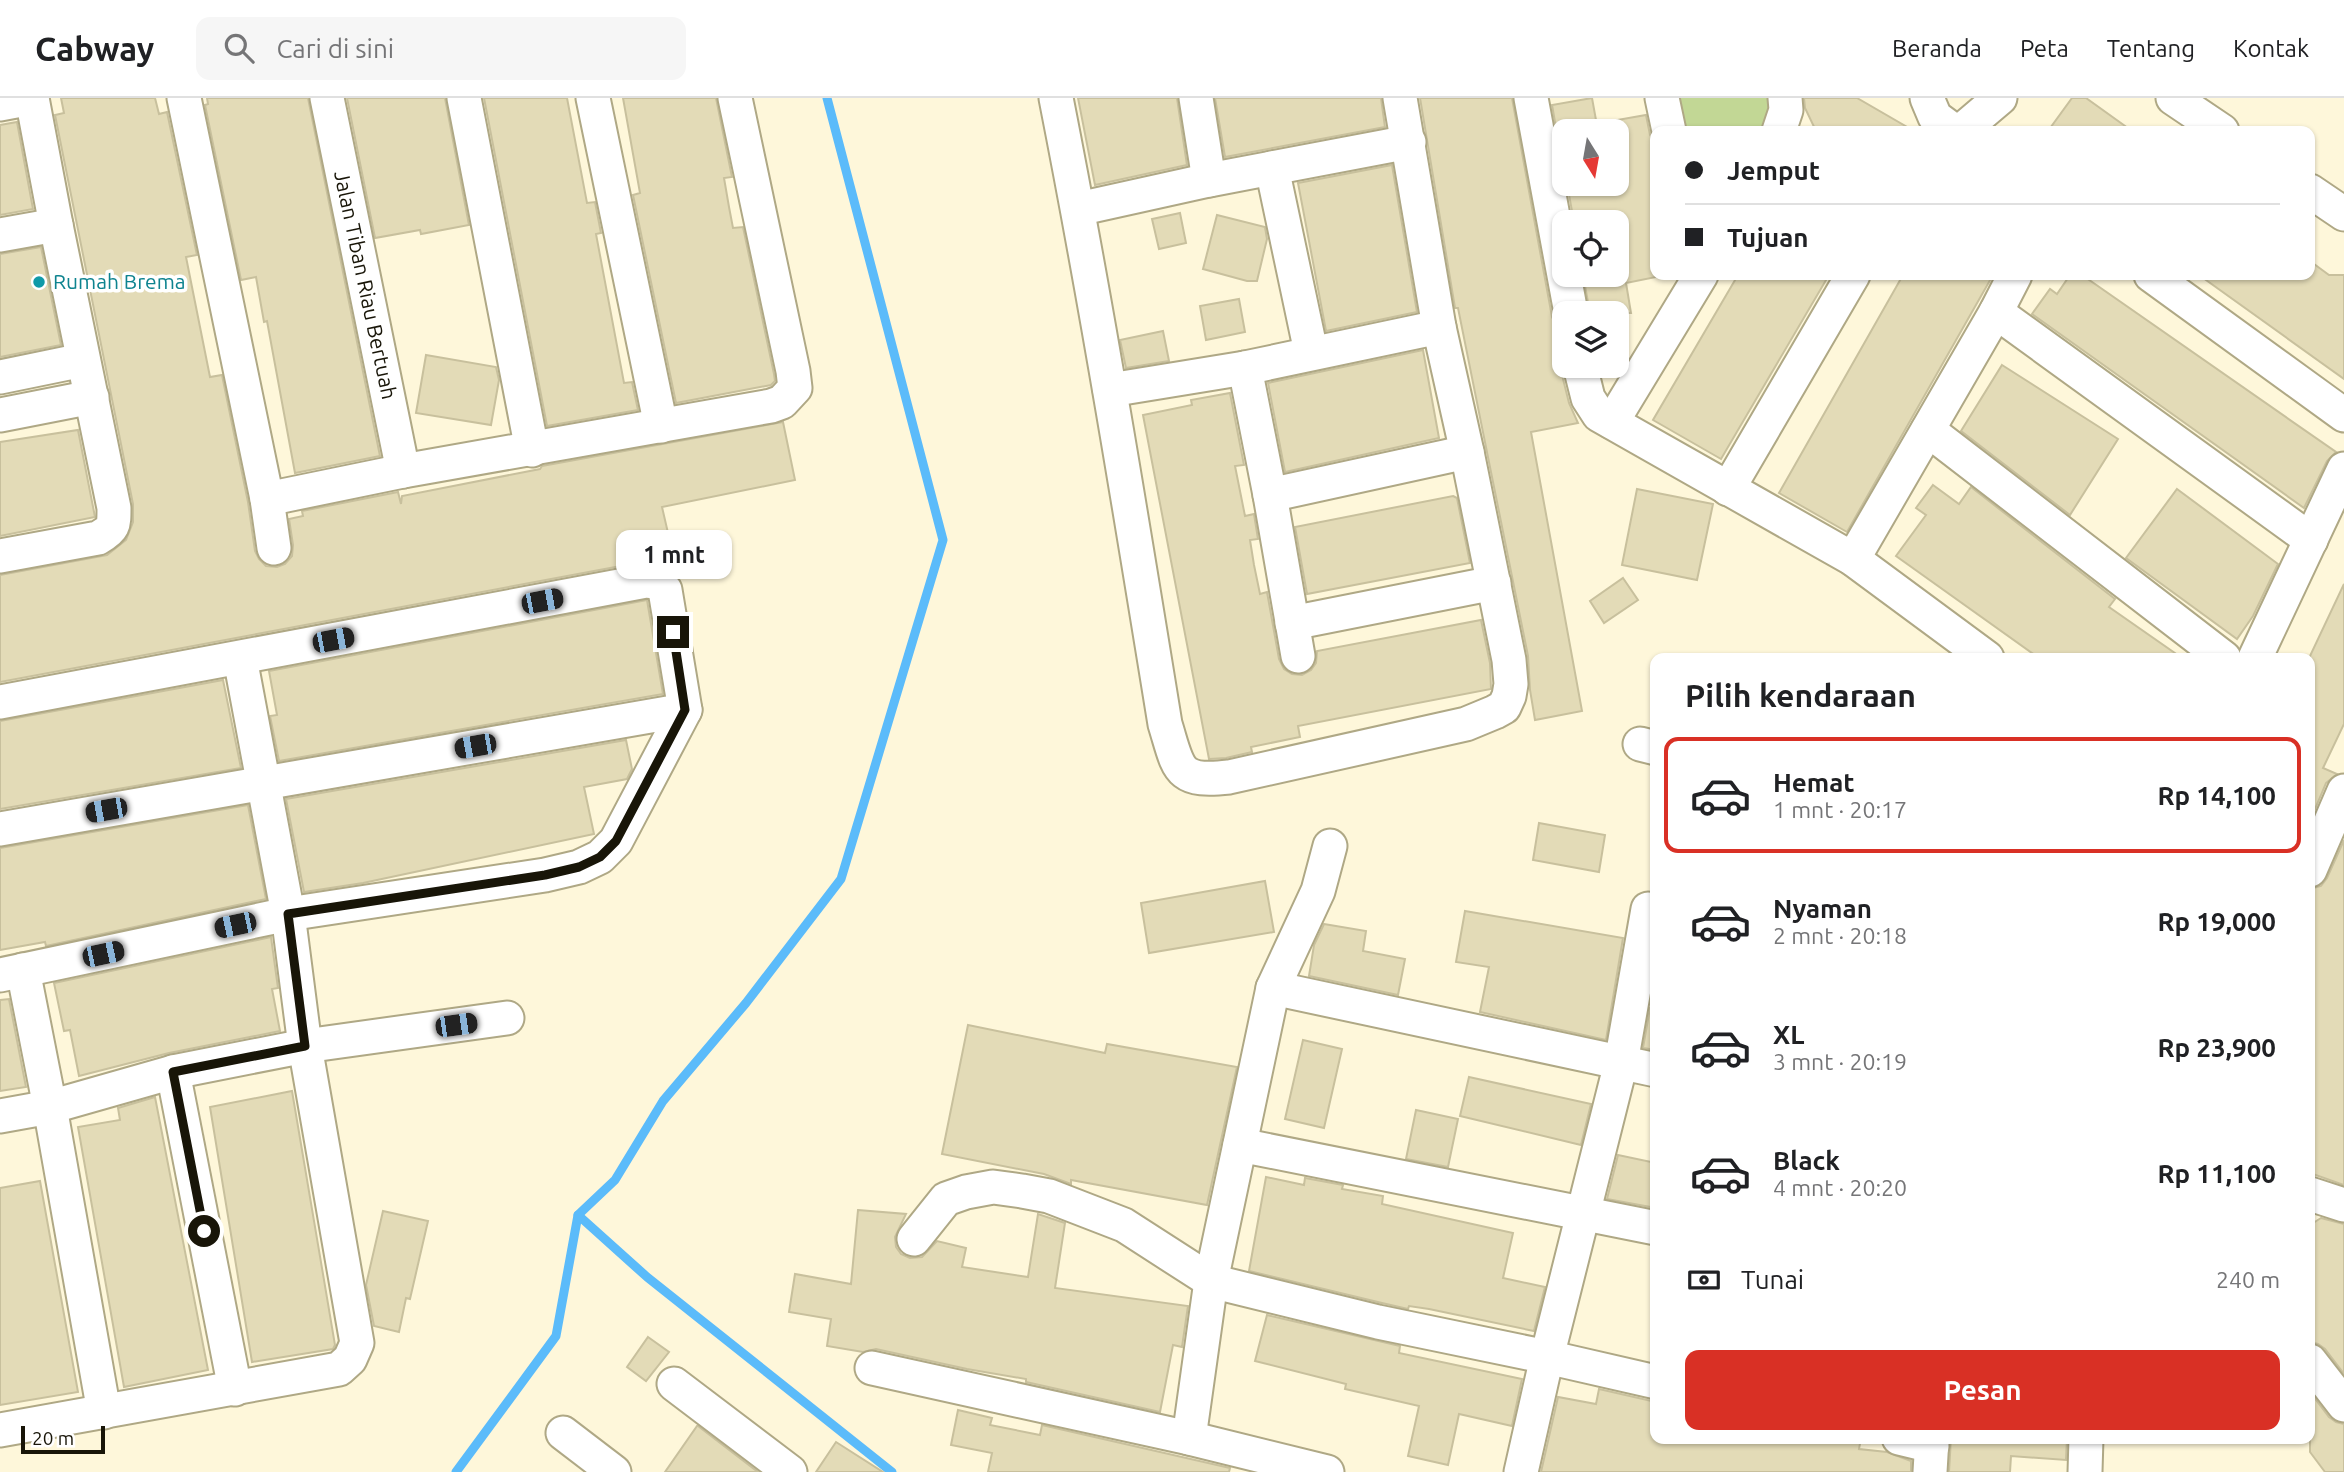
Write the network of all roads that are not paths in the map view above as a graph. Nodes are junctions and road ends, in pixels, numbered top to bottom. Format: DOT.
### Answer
graph roads {
  1 [pos="32,98"];
  2 [pos="184,98"];
  3 [pos="327,98"];
  4 [pos="464,98"];
  5 [pos="593,98"];
  6 [pos="735,98"];
  7 [pos="1056,98"];
  8 [pos="1196,98"];
  9 [pos="1400,98"];
  10 [pos="1531,98"];
  11 [pos="1662,98"];
  12 [pos="1785,98"];
  13 [pos="2000,98"];
  14 [pos="2173,98"];
  15 [pos="0,104"];
  16 [pos="1944,118"];
  17 [pos="1668,126"];
  18 [pos="1781,126"];
  19 [pos="2215,126"];
  20 [pos="1409,142"];
  21 [pos="1272,168"];
  22 [pos="1209,180"];
  23 [pos="2315,194"];
  24 [pos="1078,209"];
  25 [pos="2344,214"];
  26 [pos="56,225"];
  27 [pos="0,235"];
  28 [pos="1698,280"];
  29 [pos="1850,280"];
  30 [pos="2012,280"];
  31 [pos="2158,280"];
  32 [pos="1569,301"];
  33 [pos="1996,312"];
  34 [pos="1439,327"];
  35 [pos="1311,352"];
  36 [pos="83,360"];
  37 [pos="1245,368"];
  38 [pos="0,376"];
  39 [pos="1584,378"];
  40 [pos="1110,390"];
  41 [pos="92,397"];
  42 [pos="0,415"];
  43 [pos="2344,415"];
  44 [pos="1612,422"];
  45 [pos="661,425"];
  46 [pos="1928,430"];
  47 [pos="532,450"];
  48 [pos="1467,452"];
  49 [pos="2344,469"];
  50 [pos="403,471"];
  51 [pos="1728,489"];
  52 [pos="1270,495"];
  53 [pos="267,499"];
  54 [pos="2311,540"];
  55 [pos="275,548"];
  56 [pos="0,556"];
  57 [pos="1853,559"];
  58 [pos="1494,583"];
  59 [pos="1292,623"];
  60 [pos="1980,653"];
  61 [pos="2218,653"];
  62 [pos="2257,653"];
  63 [pos="1297,656"];
  64 [pos="240,658"];
  65 [pos="0,702"];
  66 [pos="685,710"];
  67 [pos="265,782"];
  68 [pos="2344,791"];
  69 [pos="0,829"];
  70 [pos="1330,846"];
  71 [pos="2315,858"];
  72 [pos="1643,908"];
  73 [pos="288,914"];
  74 [pos="12,972"];
  75 [pos="1273,988"];
  76 [pos="507,1018"];
  77 [pos="305,1046"];
  78 [pos="1621,1063"];
  79 [pos="1650,1069"];
  80 [pos="173,1072"];
  81 [pos="50,1107"];
  82 [pos="0,1116"];
  83 [pos="1240,1145"];
  84 [pos="2315,1196"];
  85 [pos="2344,1205"];
  86 [pos="1582,1214"];
  87 [pos="1650,1227"];
  88 [pos="914,1240"];
  89 [pos="1211,1281"];
  90 [pos="1547,1357"];
  91 [pos="2315,1367"];
  92 [pos="872,1368"];
  93 [pos="1650,1381"];
  94 [pos="674,1384"];
  95 [pos="235,1389"];
  96 [pos="2344,1405"];
  97 [pos="104,1412"];
  98 [pos="0,1430"];
  99 [pos="563,1433"];
  100 [pos="1189,1438"];
  101 [pos="1913,1444"];
  102 [pos="2086,1444"];
  103 [pos="1931,1452"];
  104 [pos="614,1472"];
  105 [pos="790,1472"];
  106 [pos="1327,1472"];
  107 [pos="1521,1472"];
  108 [pos="2085,1472"];
  1 -- 15 [label="street"];
  1 -- 26 [label="street"];
  2 -- 53 [label="street"];
  3 -- 50 [label="street, Jalan Tiban Riau Bertuah"];
  4 -- 47 [label="street"];
  5 -- 45 [label="street"];
  6 -- 45 [label="street"];
  7 -- 24 [label="street"];
  8 -- 22 [label="street"];
  9 -- 20 [label="street"];
  10 -- 32 [label="street"];
  11 -- 17 [label="street"];
  12 -- 18 [label="street"];
  13 -- 16 [label="street"];
  14 -- 19 [label="street"];
  20 -- 21 [label="street"];
  20 -- 34 [label="street"];
  21 -- 22 [label="street"];
  21 -- 35 [label="street"];
  22 -- 24 [label="street"];
  23 -- 25 [label="street"];
  24 -- 40 [label="street"];
  26 -- 27 [label="street"];
  26 -- 36 [label="street"];
  28 -- 44 [label="street"];
  29 -- 51 [label="street"];
  30 -- 33 [label="street"];
  31 -- 43 [label="street"];
  33 -- 46 [label="street"];
  33 -- 54 [label="street"];
  34 -- 35 [label="street"];
  34 -- 48 [label="street"];
  35 -- 37 [label="street"];
  36 -- 38 [label="street"];
  36 -- 41 [label="street"];
  37 -- 40 [label="street"];
  37 -- 52 [label="street"];
  39 -- 44 [label="street"];
  40 -- 58 [label="street"];
  41 -- 42 [label="street"];
  41 -- 56 [label="street"];
  44 -- 51 [label="street"];
  45 -- 47 [label="street"];
  46 -- 57 [label="street"];
  46 -- 61 [label="street"];
  47 -- 50 [label="street"];
  48 -- 52 [label="street"];
  48 -- 58 [label="street"];
  49 -- 54 [label="street"];
  50 -- 53 [label="street"];
  51 -- 57 [label="street"];
  52 -- 59 [label="street"];
  53 -- 55 [label="street"];
  54 -- 62 [label="street"];
  57 -- 60 [label="street"];
  58 -- 59 [label="street"];
  59 -- 63 [label="street"];
  64 -- 65 [label="street"];
  64 -- 66 [label="street"];
  64 -- 67 [label="street"];
  66 -- 67 [label="street"];
  66 -- 73 [label="street"];
  67 -- 69 [label="street"];
  67 -- 73 [label="street"];
  68 -- 71 [label="street"];
  70 -- 75 [label="street"];
  72 -- 78 [label="street"];
  73 -- 74 [label="street"];
  73 -- 77 [label="street"];
  74 -- 81 [label="street"];
  75 -- 78 [label="street"];
  75 -- 83 [label="street"];
  76 -- 77 [label="street"];
  77 -- 80 [label="street"];
  77 -- 95 [label="street"];
  78 -- 79 [label="street"];
  78 -- 86 [label="street"];
  80 -- 81 [label="street"];
  80 -- 95 [label="street"];
  81 -- 82 [label="street"];
  81 -- 97 [label="street"];
  83 -- 86 [label="street"];
  83 -- 89 [label="street"];
  84 -- 85 [label="street"];
  86 -- 87 [label="street"];
  86 -- 90 [label="street"];
  88 -- 89 [label="street"];
  89 -- 90 [label="street"];
  89 -- 100 [label="street"];
  90 -- 93 [label="street"];
  90 -- 107 [label="street"];
  91 -- 96 [label="street"];
  92 -- 100 [label="street"];
  94 -- 105 [label="street"];
  95 -- 97 [label="street"];
  97 -- 98 [label="street"];
  99 -- 104 [label="street"];
  100 -- 106 [label="street"];
  101 -- 103 [label="street"];
  102 -- 108 [label="street"];
}
